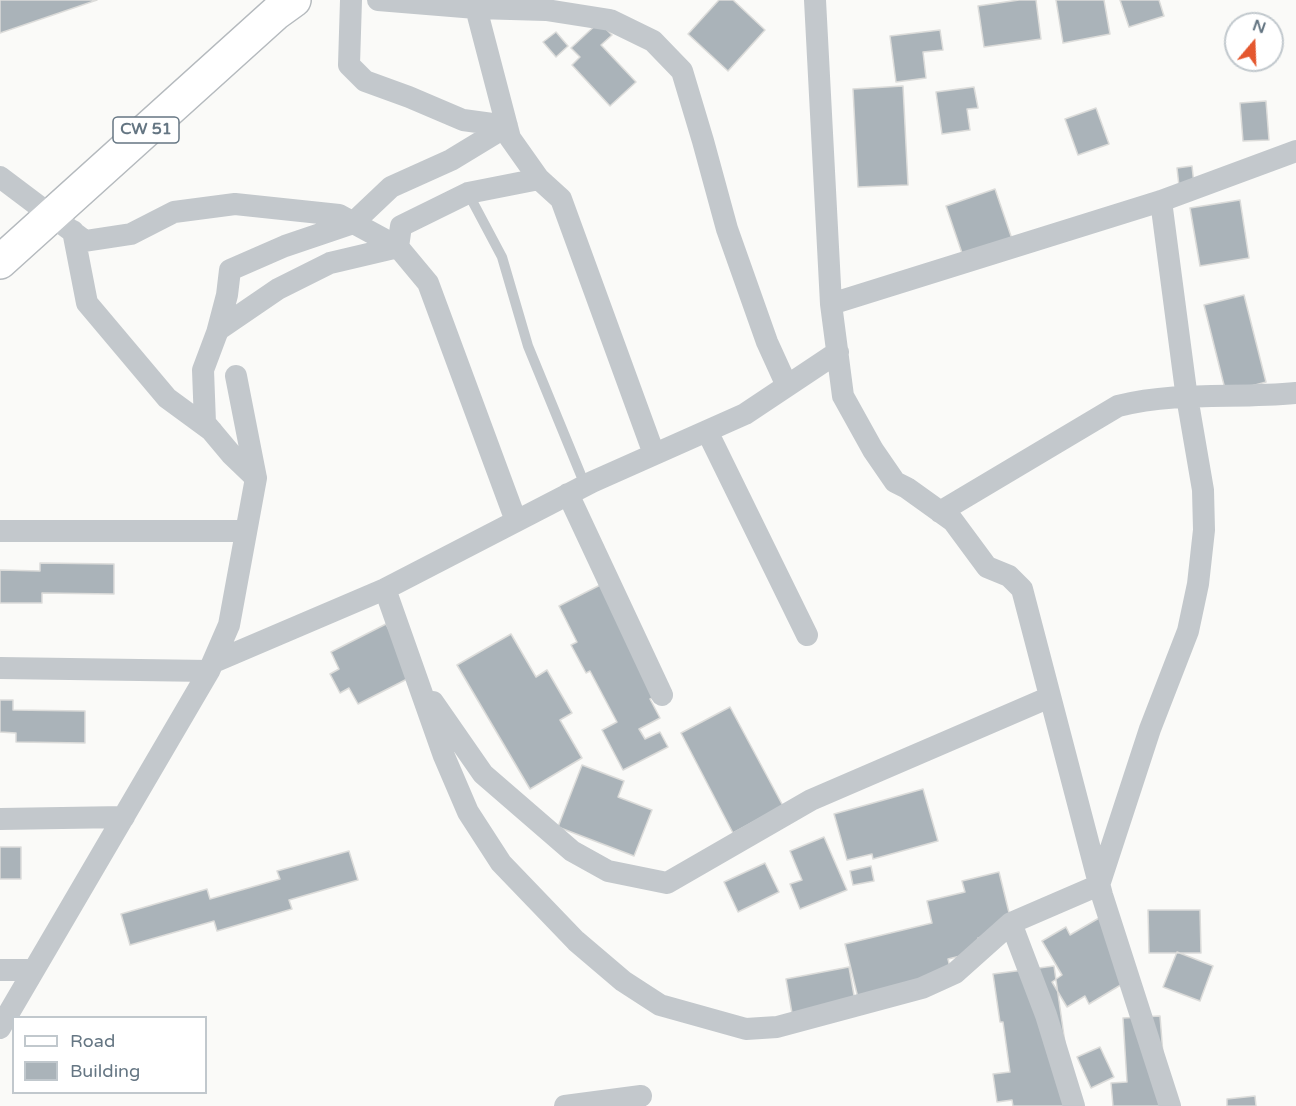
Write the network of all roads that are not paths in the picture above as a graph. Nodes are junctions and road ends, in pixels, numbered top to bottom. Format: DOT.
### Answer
graph roads {
  1 [pos="294,0"];
  2 [pos="351,0"];
  3 [pos="378,0"];
  4 [pos="816,0"];
  5 [pos="476,8"];
  6 [pos="507,126"];
  7 [pos="1296,151"];
  8 [pos="0,177"];
  9 [pos="539,179"];
  10 [pos="468,193"];
  11 [pos="1161,201"];
  12 [pos="63,223"];
  13 [pos="353,223"];
  14 [pos="398,247"];
  15 [pos="0,262"];
  16 [pos="831,304"];
  17 [pos="217,333"];
  18 [pos="838,352"];
  19 [pos="236,376"];
  20 [pos="788,386"];
  21 [pos="1296,393"];
  22 [pos="1187,395"];
  23 [pos="212,431"];
  24 [pos="707,431"];
  25 [pos="654,454"];
  26 [pos="256,478"];
  27 [pos="576,490"];
  28 [pos="940,512"];
  29 [pos="516,521"];
  30 [pos="0,531"];
  31 [pos="246,531"];
  32 [pos="385,589"];
  33 [pos="807,635"];
  34 [pos="211,666"];
  35 [pos="0,668"];
  36 [pos="417,679"];
  37 [pos="662,695"];
  38 [pos="1050,697"];
  39 [pos="124,817"];
  40 [pos="0,819"];
  41 [pos="1099,885"];
  42 [pos="1011,923"];
  43 [pos="0,970"];
  44 [pos="34,970"];
  45 [pos="0,1028"];
  46 [pos="641,1096"];
  47 [pos="566,1106"];
  48 [pos="1074,1106"];
  49 [pos="1170,1106"];
  1 -- 12 [label="main road, CW 51"];
  2 -- 6 [label="street"];
  3 -- 5 [label="street"];
  4 -- 16 [label="street"];
  5 -- 6 [label="street"];
  5 -- 20 [label="street"];
  6 -- 9 [label="street"];
  6 -- 13 [label="street"];
  7 -- 11 [label="street"];
  8 -- 12 [label="street"];
  9 -- 10 [label="street"];
  9 -- 25 [label="street"];
  10 -- 14 [label="street"];
  10 -- 27 [label="lane"];
  11 -- 16 [label="street"];
  11 -- 22 [label="street"];
  12 -- 13 [label="street"];
  12 -- 15 [label="main road, CW 51"];
  12 -- 23 [label="street"];
  13 -- 14 [label="street"];
  13 -- 17 [label="street"];
  14 -- 17 [label="street"];
  14 -- 29 [label="street"];
  16 -- 18 [label="street"];
  17 -- 23 [label="street"];
  18 -- 20 [label="street"];
  18 -- 28 [label="street"];
  19 -- 26 [label="street"];
  20 -- 24 [label="street"];
  21 -- 22 [label="street"];
  22 -- 28 [label="street"];
  22 -- 41 [label="street"];
  23 -- 26 [label="street"];
  24 -- 25 [label="street"];
  24 -- 33 [label="street"];
  25 -- 27 [label="street"];
  26 -- 31 [label="street"];
  27 -- 29 [label="street"];
  27 -- 37 [label="street"];
  28 -- 38 [label="street"];
  29 -- 32 [label="street"];
  30 -- 31 [label="street"];
  31 -- 34 [label="street"];
  32 -- 34 [label="street"];
  32 -- 36 [label="street"];
  34 -- 35 [label="street"];
  34 -- 39 [label="street"];
  36 -- 38 [label="street"];
  36 -- 42 [label="street"];
  38 -- 41 [label="street"];
  39 -- 40 [label="street"];
  39 -- 44 [label="street"];
  41 -- 42 [label="street"];
  41 -- 49 [label="street"];
  42 -- 48 [label="street"];
  43 -- 44 [label="street"];
  44 -- 45 [label="street"];
  46 -- 47 [label="street"];
}
